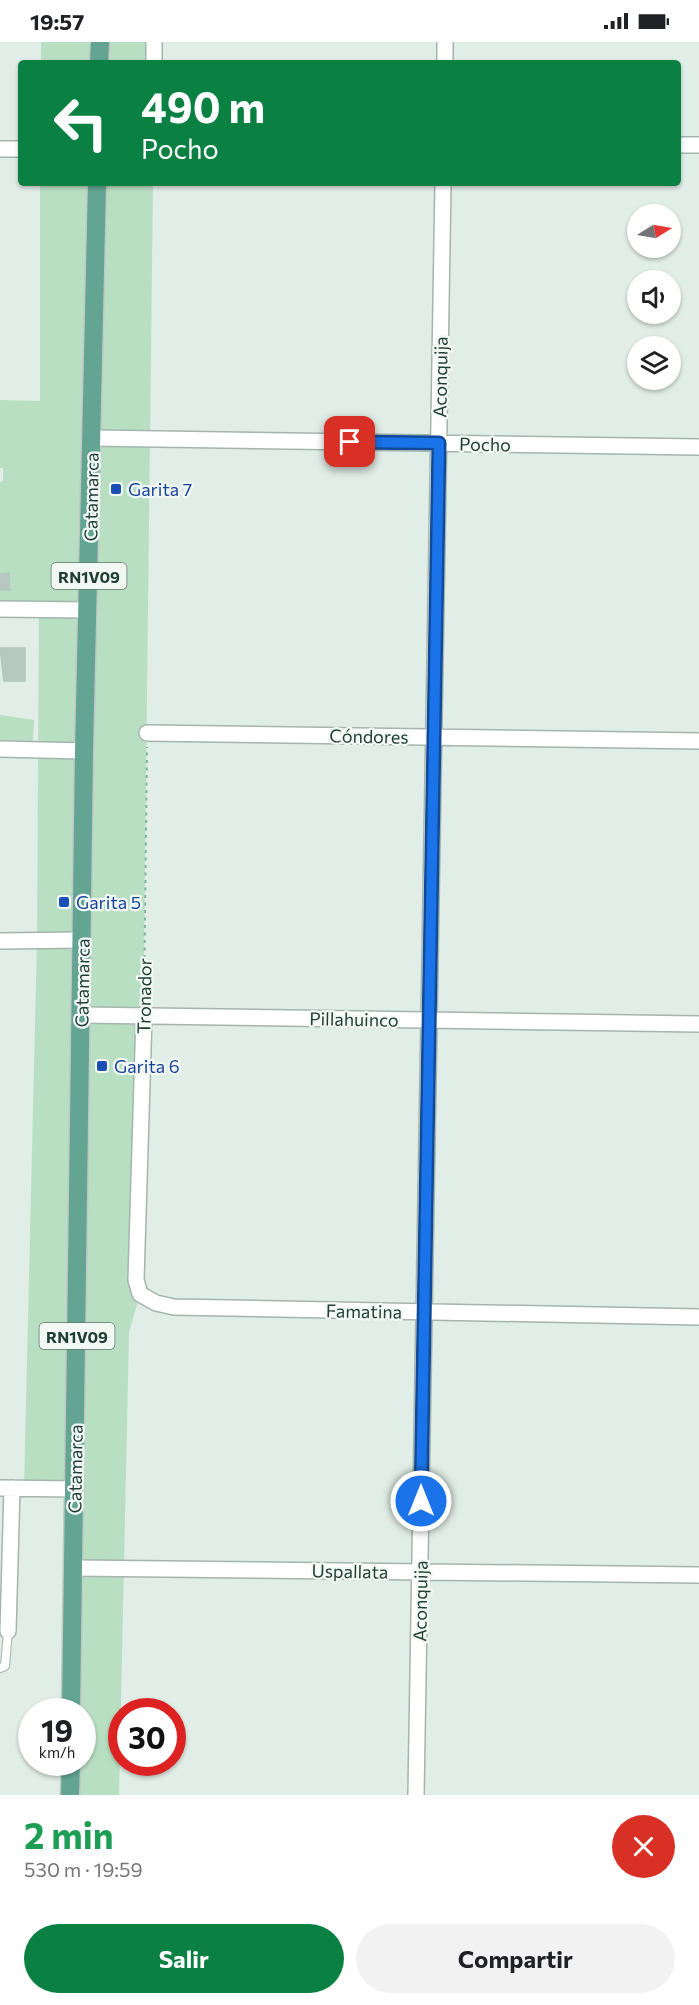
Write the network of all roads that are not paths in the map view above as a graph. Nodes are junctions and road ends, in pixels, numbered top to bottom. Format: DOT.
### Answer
graph roads {
  1 [pos="100,42"];
  2 [pos="154,42"];
  3 [pos="445,42"];
  4 [pos="99,60"];
  5 [pos="154,60"];
  6 [pos="445,60"];
  7 [pos="681,145"];
  8 [pos="699,145"];
  9 [pos="0,149"];
  10 [pos="18,149"];
  11 [pos="97,186"];
  12 [pos="443,186"];
  13 [pos="92,438"];
  14 [pos="439,443"];
  15 [pos="699,447"];
  16 [pos="0,609"];
  17 [pos="88,610"];
  18 [pos="147,733"];
  19 [pos="434,737"];
  20 [pos="699,741"];
  21 [pos="0,748"];
  22 [pos="84,751"];
  23 [pos="83,940"];
  24 [pos="0,941"];
  25 [pos="82,1015"];
  26 [pos="144,1016"];
  27 [pos="430,1020"];
  28 [pos="699,1024"];
  29 [pos="140,1294"];
  30 [pos="423,1312"];
  31 [pos="699,1317"];
  32 [pos="6,1488"];
  33 [pos="75,1489"];
  34 [pos="74,1568"];
  35 [pos="421,1572"];
  36 [pos="699,1575"];
  37 [pos="8,1631"];
  38 [pos="0,1668"];
  39 [pos="72,1698"];
  40 [pos="71,1776"];
  41 [pos="70,1795"];
  42 [pos="416,1795"];
  1 -- 4 [label="main road"];
  2 -- 5 [label="street"];
  3 -- 6 [label="street"];
  7 -- 8 [label="street"];
  9 -- 10 [label="street"];
  11 -- 13 [label="main road, Catamarca / RN1V09"];
  12 -- 14 [label="street, Aconquija"];
  13 -- 14 [label="street, Pocho"];
  13 -- 17 [label="main road, Catamarca / RN1V09"];
  14 -- 15 [label="street, Pocho"];
  14 -- 19 [label="street, Aconquija"];
  16 -- 17 [label="street"];
  17 -- 22 [label="main road, Catamarca / RN1V09"];
  18 -- 19 [label="street, Cóndores"];
  19 -- 20 [label="street, Cóndores"];
  19 -- 27 [label="street, Aconquija"];
  21 -- 22 [label="street"];
  22 -- 23 [label="main road, Catamarca / RN1V09"];
  23 -- 24 [label="street"];
  23 -- 25 [label="main road, Catamarca / RN1V09"];
  25 -- 26 [label="street, Pillahuinco"];
  25 -- 33 [label="main road, Catamarca / RN1V09"];
  26 -- 27 [label="street, Pillahuinco"];
  26 -- 29 [label="street, Tronador"];
  27 -- 28 [label="street, Pillahuinco"];
  27 -- 30 [label="street, Aconquija"];
  29 -- 30 [label="street, Famatina"];
  30 -- 31 [label="street, Famatina"];
  30 -- 35 [label="street, Aconquija"];
  32 -- 33 [label="street"];
  32 -- 37 [label="street"];
  33 -- 34 [label="main road, Catamarca / RN1V09"];
  34 -- 35 [label="street, Uspallata"];
  34 -- 39 [label="main road, Catamarca / RN1V09"];
  35 -- 36 [label="street, Uspallata"];
  35 -- 42 [label="street, Aconquija"];
  37 -- 38 [label="lane"];
  40 -- 41 [label="main road"];
}
